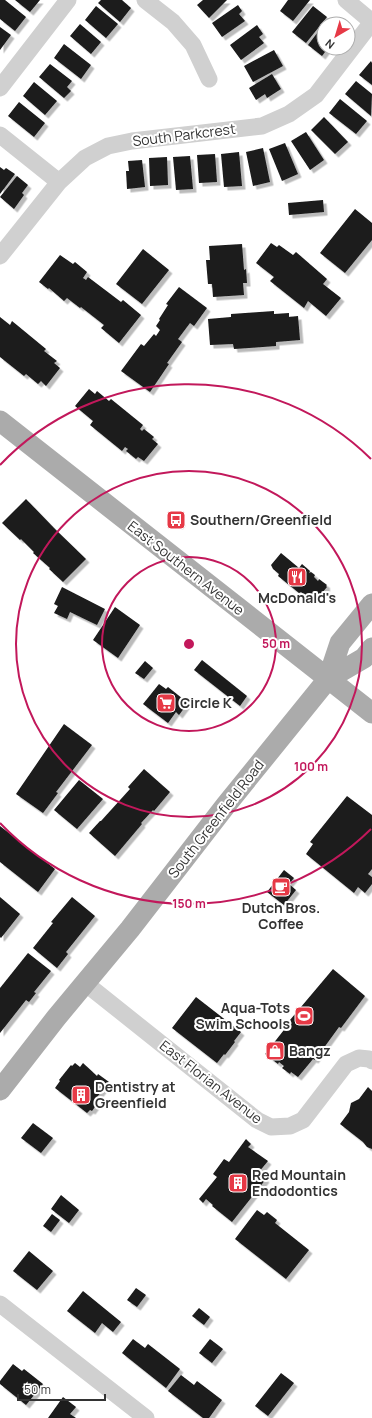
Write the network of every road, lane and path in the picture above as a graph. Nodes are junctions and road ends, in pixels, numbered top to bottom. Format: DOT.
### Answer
graph roads {
  1 [pos="68,0"];
  2 [pos="145,0"];
  3 [pos="346,0"];
  4 [pos="372,22"];
  5 [pos="209,79"];
  6 [pos="0,88"];
  7 [pos="0,135"];
  8 [pos="58,182"];
  9 [pos="0,256"];
  10 [pos="0,421"];
  11 [pos="372,604"];
  12 [pos="372,648"];
  13 [pos="328,679"];
  14 [pos="372,713"];
  15 [pos="85,983"];
  16 [pos="372,1061"];
  17 [pos="0,1090"];
  18 [pos="0,1304"];
  19 [pos="146,1418"];
  1 -- 6 [label="street"];
  2 -- 5 [label="street"];
  3 -- 4 [label="street"];
  4 -- 8 [label="street, South Parkcrest"];
  7 -- 8 [label="street"];
  8 -- 9 [label="street, South Parkcrest"];
  10 -- 13 [label="main road, East Southern Avenue"];
  11 -- 13 [label="main road, South Greenfield Road"];
  12 -- 13 [label="main road, South Greenfield Road"];
  13 -- 14 [label="main road, East Southern Avenue"];
  13 -- 15 [label="main road, South Greenfield Road"];
  15 -- 16 [label="street, East Florian Avenue"];
  15 -- 17 [label="main road, South Greenfield Road"];
  18 -- 19 [label="street"];
}
